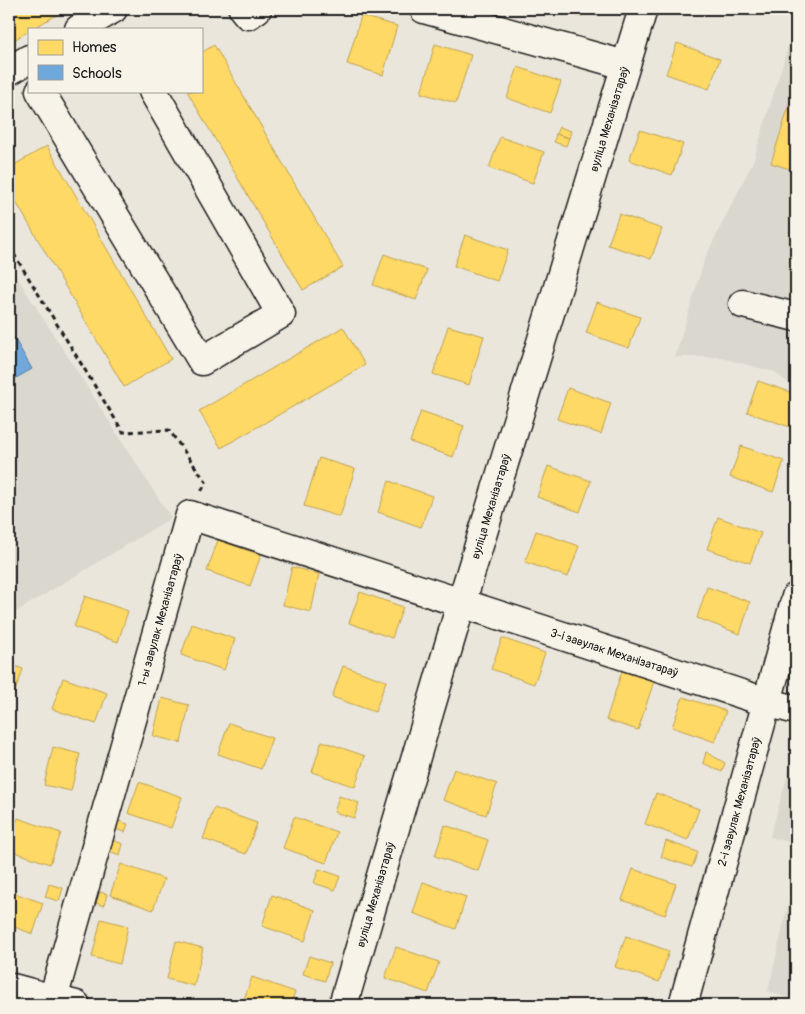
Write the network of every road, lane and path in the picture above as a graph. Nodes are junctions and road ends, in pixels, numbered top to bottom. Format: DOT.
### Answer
graph roads {
  1 [pos="243,9"];
  2 [pos="257,9"];
  3 [pos="424,9"];
  4 [pos="643,9"];
  5 [pos="112,16"];
  6 [pos="82,28"];
  7 [pos="625,66"];
  8 [pos="41,92"];
  9 [pos="154,92"];
  10 [pos="9,246"];
  11 [pos="744,304"];
  12 [pos="796,317"];
  13 [pos="206,482"];
  14 [pos="796,597"];
  15 [pos="461,604"];
  16 [pos="766,702"];
  17 [pos="796,710"];
  18 [pos="9,987"];
  19 [pos="65,1002"];
  20 [pos="343,1005"];
  21 [pos="683,1005"];
  1 -- 2 [label="street"];
  3 -- 7 [label="street"];
  4 -- 7 [label="street, вуліца Механізатараў"];
  5 -- 6 [label="street"];
  7 -- 15 [label="street, вуліца Механізатараў"];
  8 -- 9 [label="street"];
  10 -- 13 [label="path"];
  11 -- 12 [label="street"];
  14 -- 16 [label="street, 2-і завулак Механізатараў"];
  15 -- 16 [label="street, 3-і завулак Механізатараў"];
  15 -- 19 [label="street, 1-ы завулак Механізатараў"];
  15 -- 20 [label="street, вуліца Механізатараў"];
  16 -- 17 [label="street, 3-і завулак Механізатараў"];
  16 -- 21 [label="street, 2-і завулак Механізатараў"];
  18 -- 19 [label="street"];
}
